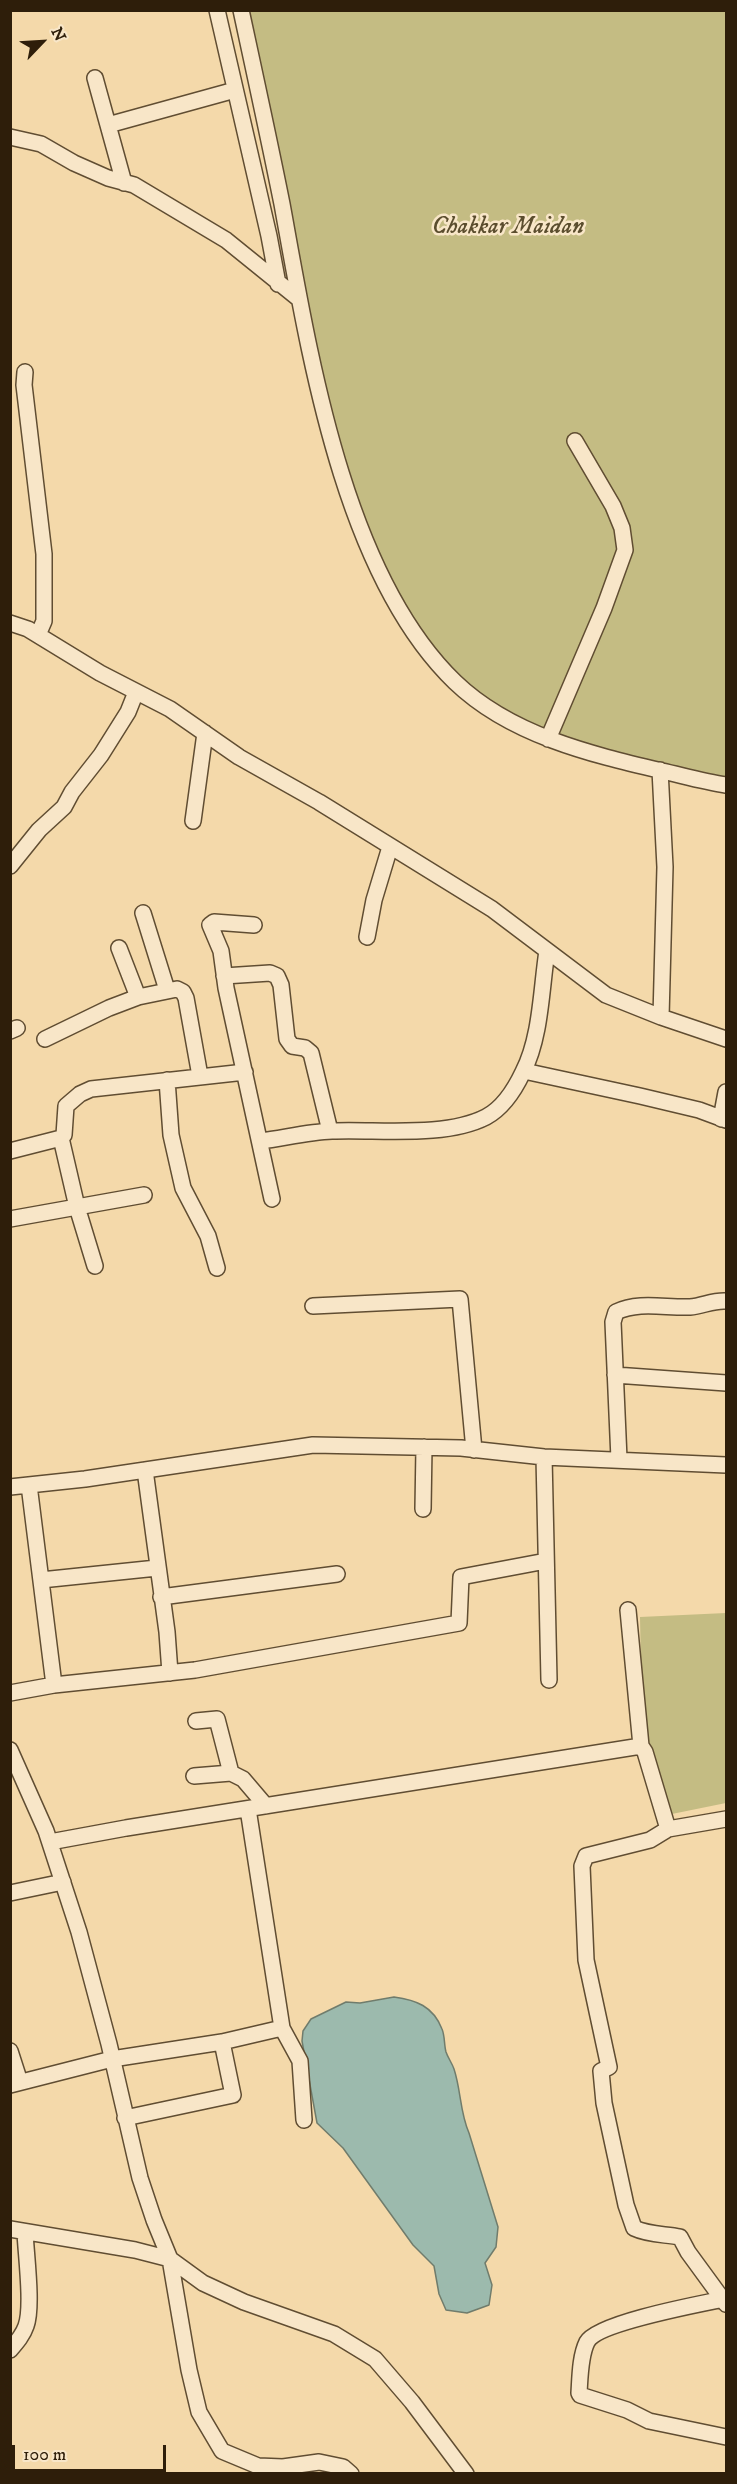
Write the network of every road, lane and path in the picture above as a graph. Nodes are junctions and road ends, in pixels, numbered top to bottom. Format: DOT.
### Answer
graph roads {
  1 [pos="217,10"];
  2 [pos="241,10"];
  3 [pos="95,78"];
  4 [pos="235,90"];
  5 [pos="108,125"];
  6 [pos="10,136"];
  7 [pos="124,183"];
  8 [pos="278,284"];
  9 [pos="299,299"];
  10 [pos="25,372"];
  11 [pos="575,441"];
  12 [pos="10,623"];
  13 [pos="38,635"];
  14 [pos="136,692"];
  15 [pos="205,733"];
  16 [pos="548,739"];
  17 [pos="660,770"];
  18 [pos="726,785"];
  19 [pos="193,822"];
  20 [pos="390,847"];
  21 [pos="10,866"];
  22 [pos="143,913"];
  23 [pos="254,925"];
  24 [pos="367,937"];
  25 [pos="119,948"];
  26 [pos="547,951"];
  27 [pos="224,976"];
  28 [pos="167,990"];
  29 [pos="138,997"];
  30 [pos="661,1017"];
  31 [pos="45,1039"];
  32 [pos="726,1039"];
  33 [pos="524,1071"];
  34 [pos="245,1072"];
  35 [pos="200,1077"];
  36 [pos="167,1080"];
  37 [pos="726,1092"];
  38 [pos="724,1119"];
  39 [pos="330,1131"];
  40 [pos="61,1138"];
  41 [pos="260,1141"];
  42 [pos="10,1151"];
  43 [pos="144,1195"];
  44 [pos="272,1199"];
  45 [pos="77,1207"];
  46 [pos="10,1219"];
  47 [pos="95,1266"];
  48 [pos="217,1268"];
  49 [pos="726,1301"];
  50 [pos="313,1306"];
  51 [pos="615,1375"];
  52 [pos="726,1383"];
  53 [pos="424,1447"];
  54 [pos="474,1450"];
  55 [pos="544,1457"];
  56 [pos="619,1459"];
  57 [pos="726,1465"];
  58 [pos="145,1470"];
  59 [pos="28,1485"];
  60 [pos="10,1487"];
  61 [pos="423,1509"];
  62 [pos="546,1561"];
  63 [pos="157,1568"];
  64 [pos="337,1574"];
  65 [pos="41,1580"];
  66 [pos="161,1597"];
  67 [pos="628,1610"];
  68 [pos="170,1673"];
  69 [pos="549,1680"];
  70 [pos="54,1685"];
  71 [pos="10,1693"];
  72 [pos="196,1721"];
  73 [pos="640,1746"];
  74 [pos="10,1750"];
  75 [pos="231,1773"];
  76 [pos="194,1776"];
  77 [pos="266,1806"];
  78 [pos="248,1809"];
  79 [pos="726,1819"];
  80 [pos="668,1829"];
  81 [pos="50,1842"];
  82 [pos="63,1882"];
  83 [pos="10,1893"];
  84 [pos="282,2028"];
  85 [pos="222,2042"];
  86 [pos="10,2051"];
  87 [pos="112,2059"];
  88 [pos="15,2083"];
  89 [pos="125,2118"];
  90 [pos="304,2120"];
  91 [pos="18,2230"];
  92 [pos="170,2259"];
  93 [pos="725,2301"];
  94 [pos="14,2342"];
  95 [pos="726,2437"];
  96 [pos="351,2474"];
  97 [pos="466,2474"];
  1 -- 4 [label="street"];
  2 -- 9 [label="street"];
  3 -- 5 [label="street"];
  4 -- 5 [label="street"];
  4 -- 8 [label="street"];
  5 -- 7 [label="street"];
  6 -- 7 [label="street"];
  7 -- 8 [label="street"];
  8 -- 9 [label="street"];
  9 -- 16 [label="street"];
  10 -- 13 [label="street"];
  11 -- 16 [label="street"];
  12 -- 13 [label="street"];
  13 -- 14 [label="street"];
  14 -- 15 [label="street"];
  14 -- 21 [label="street"];
  15 -- 19 [label="street"];
  15 -- 20 [label="street"];
  16 -- 17 [label="street"];
  17 -- 18 [label="street"];
  17 -- 30 [label="street"];
  20 -- 24 [label="street"];
  20 -- 26 [label="street"];
  22 -- 28 [label="street"];
  23 -- 27 [label="street"];
  25 -- 29 [label="street"];
  26 -- 30 [label="street"];
  26 -- 33 [label="street"];
  27 -- 34 [label="street"];
  27 -- 39 [label="street"];
  28 -- 29 [label="street"];
  28 -- 35 [label="street"];
  29 -- 31 [label="street"];
  30 -- 32 [label="street"];
  33 -- 38 [label="street"];
  33 -- 39 [label="street"];
  34 -- 35 [label="street"];
  34 -- 41 [label="street"];
  35 -- 36 [label="street"];
  36 -- 40 [label="street"];
  36 -- 48 [label="street"];
  37 -- 38 [label="street"];
  39 -- 41 [label="street"];
  40 -- 42 [label="street"];
  40 -- 45 [label="street"];
  41 -- 44 [label="street"];
  43 -- 45 [label="street"];
  45 -- 46 [label="street"];
  45 -- 47 [label="street"];
  49 -- 51 [label="street"];
  50 -- 54 [label="street"];
  51 -- 52 [label="street"];
  51 -- 56 [label="street"];
  53 -- 54 [label="street"];
  53 -- 58 [label="street"];
  53 -- 61 [label="street"];
  54 -- 55 [label="street"];
  55 -- 56 [label="street"];
  55 -- 62 [label="street"];
  56 -- 57 [label="street"];
  58 -- 59 [label="street"];
  58 -- 63 [label="street"];
  59 -- 60 [label="street"];
  59 -- 65 [label="street"];
  62 -- 68 [label="street"];
  62 -- 69 [label="street"];
  63 -- 65 [label="street"];
  63 -- 66 [label="street"];
  64 -- 66 [label="street"];
  65 -- 70 [label="street"];
  66 -- 68 [label="street"];
  67 -- 73 [label="street"];
  68 -- 70 [label="street"];
  70 -- 71 [label="street"];
  72 -- 75 [label="street"];
  73 -- 77 [label="street"];
  73 -- 80 [label="street"];
  74 -- 81 [label="street"];
  75 -- 76 [label="street"];
  75 -- 77 [label="street"];
  77 -- 78 [label="street"];
  78 -- 81 [label="street"];
  78 -- 84 [label="street"];
  79 -- 80 [label="street"];
  80 -- 93 [label="street"];
  81 -- 82 [label="street"];
  82 -- 83 [label="street"];
  82 -- 87 [label="street"];
  84 -- 85 [label="street"];
  84 -- 90 [label="street"];
  85 -- 87 [label="street"];
  85 -- 89 [label="street"];
  86 -- 88 [label="street"];
  87 -- 88 [label="street"];
  87 -- 89 [label="street"];
  89 -- 92 [label="street"];
  91 -- 92 [label="street"];
  91 -- 94 [label="street"];
  92 -- 96 [label="street"];
  92 -- 97 [label="street"];
  93 -- 95 [label="street"];
}
